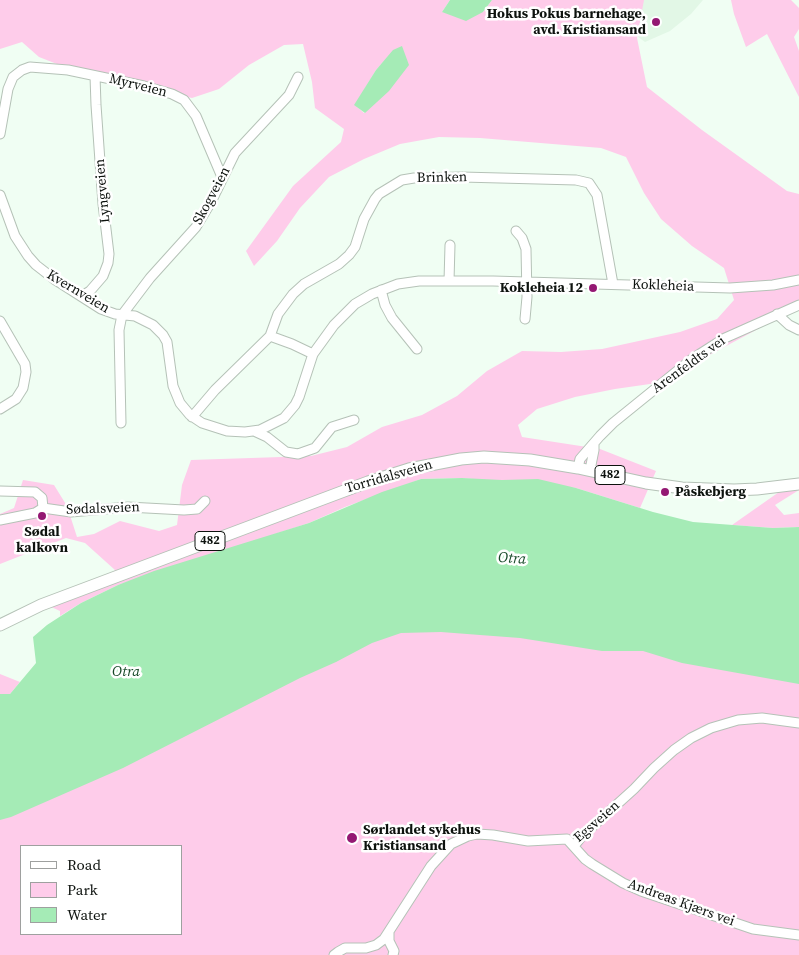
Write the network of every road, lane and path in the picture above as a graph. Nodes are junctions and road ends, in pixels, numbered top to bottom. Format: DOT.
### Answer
graph roads {
  1 [pos="96,76"];
  2 [pos="298,77"];
  3 [pos="0,134"];
  4 [pos="222,177"];
  5 [pos="0,195"];
  6 [pos="516,231"];
  7 [pos="450,244"];
  8 [pos="799,280"];
  9 [pos="449,281"];
  10 [pos="526,282"];
  11 [pos="613,284"];
  12 [pos="381,290"];
  13 [pos="82,296"];
  14 [pos="799,305"];
  15 [pos="777,314"];
  16 [pos="122,315"];
  17 [pos="525,320"];
  18 [pos="0,321"];
  19 [pos="799,330"];
  20 [pos="270,336"];
  21 [pos="416,348"];
  22 [pos="313,354"];
  23 [pos="0,410"];
  24 [pos="192,417"];
  25 [pos="354,420"];
  26 [pos="121,422"];
  27 [pos="253,431"];
  28 [pos="594,445"];
  29 [pos="578,468"];
  30 [pos="590,470"];
  31 [pos="799,484"];
  32 [pos="0,491"];
  33 [pos="205,500"];
  34 [pos="44,508"];
  35 [pos="0,520"];
  36 [pos="0,625"];
  37 [pos="799,723"];
  38 [pos="574,846"];
  39 [pos="389,933"];
  40 [pos="799,935"];
  41 [pos="334,955"];
  42 [pos="393,955"];
  1 -- 3 [label="street"];
  1 -- 4 [label="street, Myrveien"];
  1 -- 13 [label="street, Lyngveien"];
  2 -- 4 [label="street, Skogveien"];
  4 -- 16 [label="street, Skogveien"];
  5 -- 13 [label="street, Kvernveien"];
  6 -- 10 [label="street"];
  7 -- 9 [label="street"];
  8 -- 11 [label="street, Kokleheia"];
  9 -- 10 [label="street, Kokleheia"];
  9 -- 12 [label="street, Kokleheia"];
  10 -- 11 [label="street, Kokleheia"];
  10 -- 17 [label="street"];
  11 -- 20 [label="street, Brinken"];
  12 -- 21 [label="street"];
  12 -- 22 [label="street, Kokleheia"];
  13 -- 16 [label="street, Kvernveien"];
  14 -- 15 [label="street, Arenfeldts vei"];
  15 -- 19 [label="street"];
  15 -- 28 [label="street, Arenfeldts vei"];
  16 -- 24 [label="street, Kokleheia"];
  16 -- 26 [label="street, Kvernveien"];
  18 -- 23 [label="street"];
  20 -- 22 [label="street"];
  20 -- 24 [label="street, Brinken"];
  22 -- 27 [label="street, Kokleheia"];
  24 -- 27 [label="street, Kokleheia"];
  25 -- 27 [label="street, Kokleheia"];
  28 -- 29 [label="street, Arenfeldts vei"];
  28 -- 30 [label="street"];
  29 -- 30 [label="main road, Torridalsveien / 482"];
  29 -- 36 [label="main road, Torridalsveien / 482"];
  30 -- 31 [label="main road, Torridalsveien / 482"];
  32 -- 34 [label="street"];
  33 -- 34 [label="street, Sødalsveien"];
  34 -- 35 [label="street, Sødalsveien"];
  37 -- 38 [label="street, Egsveien"];
  38 -- 39 [label="street, Egsveien"];
  38 -- 40 [label="street, Andreas Kjærs vei"];
  39 -- 41 [label="street, Egsveien"];
  39 -- 42 [label="street"];
}
